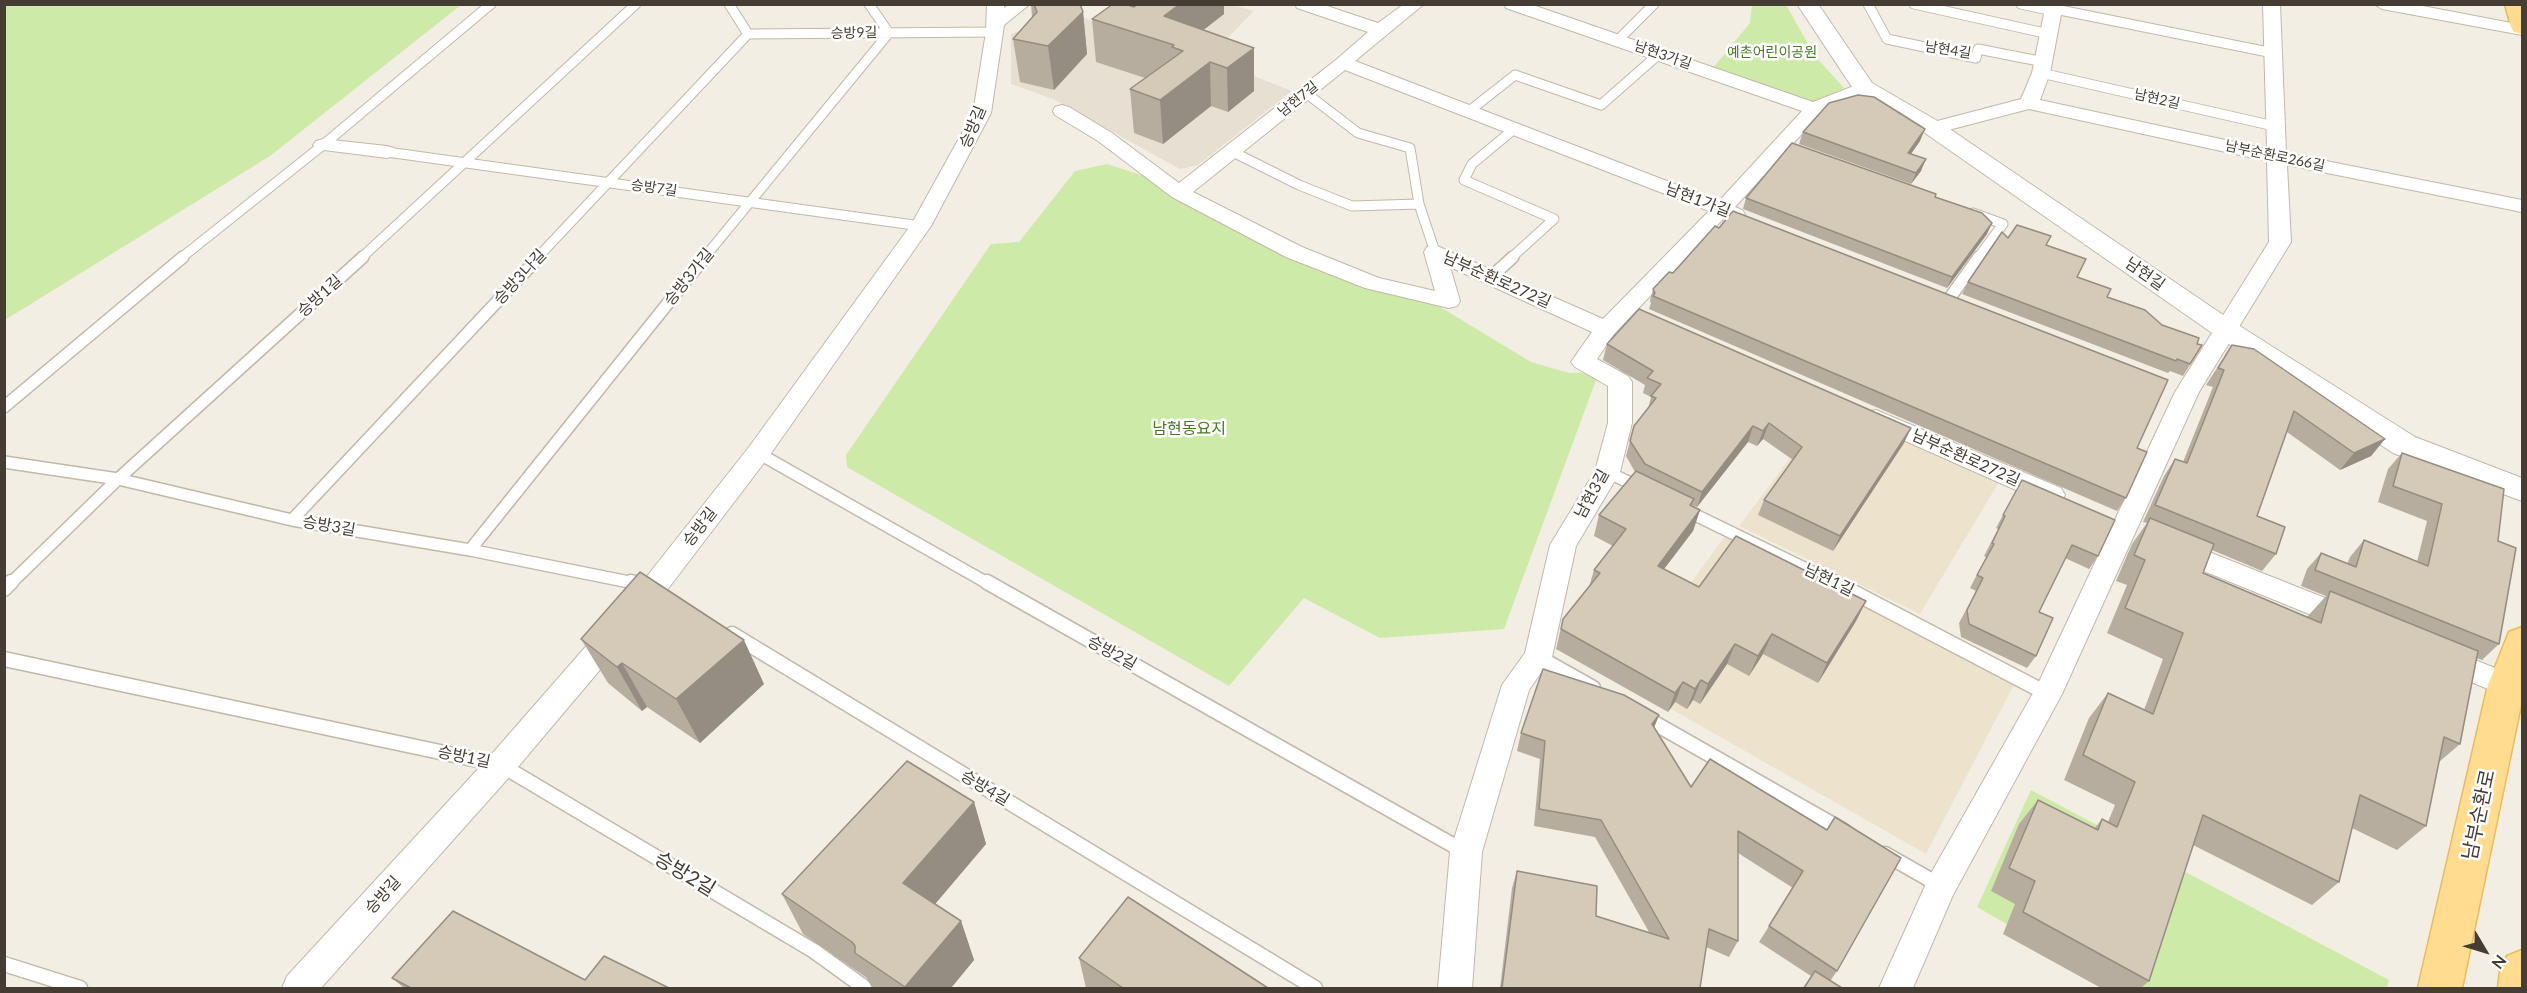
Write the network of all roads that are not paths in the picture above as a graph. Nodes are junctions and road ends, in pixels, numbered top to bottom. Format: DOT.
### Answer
graph roads {
  1 [pos="491,4"];
  2 [pos="636,4"];
  3 [pos="729,4"];
  4 [pos="868,4"];
  5 [pos="1022,4"];
  6 [pos="1303,4"];
  7 [pos="1416,4"];
  8 [pos="1512,4"];
  9 [pos="1654,4"];
  10 [pos="1807,4"];
  11 [pos="1868,4"];
  12 [pos="1914,4"];
  13 [pos="2021,4"];
  14 [pos="2271,4"];
  15 [pos="2382,4"];
  16 [pos="2516,4"];
  17 [pos="2054,8"];
  18 [pos="995,20"];
  19 [pos="2523,28"];
  20 [pos="1380,30"];
  21 [pos="889,33"];
  22 [pos="748,34"];
  23 [pos="2049,34"];
  24 [pos="1618,40"];
  25 [pos="1659,54"];
  26 [pos="2273,54"];
  27 [pos="1343,63"];
  28 [pos="2042,68"];
  29 [pos="1864,88"];
  30 [pos="1306,93"];
  31 [pos="2029,103"];
  32 [pos="1814,109"];
  33 [pos="1062,111"];
  34 [pos="1468,112"];
  35 [pos="2274,126"];
  36 [pos="1933,128"];
  37 [pos="1514,129"];
  38 [pos="323,145"];
  39 [pos="387,152"];
  40 [pos="1233,152"];
  41 [pos="2276,157"];
  42 [pos="466,163"];
  43 [pos="610,183"];
  44 [pos="1179,193"];
  45 [pos="750,201"];
  46 [pos="1419,204"];
  47 [pos="2523,206"];
  48 [pos="1958,208"];
  49 [pos="1722,209"];
  50 [pos="1755,222"];
  51 [pos="921,226"];
  52 [pos="1435,252"];
  53 [pos="1491,278"];
  54 [pos="1927,291"];
  55 [pos="1949,299"];
  56 [pos="1970,308"];
  57 [pos="1606,329"];
  58 [pos="2225,329"];
  59 [pos="4,407"];
  60 [pos="1856,409"];
  61 [pos="758,453"];
  62 [pos="4,462"];
  63 [pos="1607,472"];
  64 [pos="118,479"];
  65 [pos="2523,490"];
  66 [pos="1648,492"];
  67 [pos="1669,502"];
  68 [pos="2073,505"];
  69 [pos="292,520"];
  70 [pos="2134,531"];
  71 [pos="470,550"];
  72 [pos="4,589"];
  73 [pos="659,590"];
  74 [pos="715,624"];
  75 [pos="2376,631"];
  76 [pos="2523,642"];
  77 [pos="2420,649"];
  78 [pos="1538,657"];
  79 [pos="4,659"];
  80 [pos="2507,685"];
  81 [pos="2048,694"];
  82 [pos="1610,698"];
  83 [pos="1631,710"];
  84 [pos="501,765"];
  85 [pos="1466,852"];
  86 [pos="1941,886"];
  87 [pos="4,964"];
  88 [pos="2523,971"];
  89 [pos="80,988"];
  90 [pos="299,988"];
  91 [pos="865,988"];
  92 [pos="1315,988"];
  93 [pos="1455,988"];
  94 [pos="1896,988"];
  95 [pos="2440,988"];
  96 [pos="2520,988"];
  1 -- 38 [label="lane"];
  2 -- 42 [label="lane, 승방1길"];
  3 -- 22 [label="lane"];
  4 -- 21 [label="lane"];
  5 -- 18 [label="street"];
  6 -- 20 [label="street"];
  7 -- 20 [label="street, 남현7길"];
  8 -- 24 [label="street, 남현3가길"];
  9 -- 24 [label="lane"];
  10 -- 29 [label="street, 남현길"];
  11 -- 28 [label="lane, 남현4길"];
  12 -- 23 [label="lane"];
  13 -- 17 [label="lane"];
  14 -- 26 [label="street"];
  15 -- 19 [label="street"];
  16 -- 19 [label="main road"];
  17 -- 23 [label="street"];
  17 -- 26 [label="lane"];
  18 -- 21 [label="lane, 승방9길"];
  18 -- 51 [label="street, 승방길"];
  20 -- 27 [label="street, 남현7길"];
  21 -- 22 [label="lane, 승방9길"];
  21 -- 45 [label="lane, 승방3가길"];
  22 -- 43 [label="lane, 승방3나길"];
  23 -- 28 [label="street"];
  24 -- 25 [label="street, 남현3가길"];
  25 -- 32 [label="street, 남현3가길"];
  25 -- 34 [label="lane"];
  26 -- 35 [label="street"];
  27 -- 30 [label="street, 남현7길"];
  27 -- 34 [label="street, 남현1가길"];
  28 -- 31 [label="street"];
  28 -- 35 [label="lane, 남현2길"];
  29 -- 32 [label="street, 남현3길"];
  29 -- 36 [label="street, 남현길"];
  30 -- 40 [label="street, 남현7길"];
  30 -- 46 [label="lane, 남부순환로272길"];
  31 -- 36 [label="street"];
  31 -- 41 [label="street, 남부순환로266길"];
  32 -- 49 [label="street, 남현3길"];
  33 -- 44 [label="street"];
  34 -- 37 [label="street, 남현1가길"];
  35 -- 41 [label="street"];
  36 -- 58 [label="street, 남현길"];
  37 -- 49 [label="street, 남현1가길"];
  37 -- 53 [label="lane"];
  38 -- 39 [label="street"];
  38 -- 59 [label="lane"];
  39 -- 42 [label="lane, 승방7길"];
  40 -- 44 [label="street, 남현7길"];
  40 -- 46 [label="lane"];
  41 -- 47 [label="street, 남부순환로266길"];
  41 -- 58 [label="street"];
  42 -- 43 [label="lane, 승방7길"];
  42 -- 64 [label="lane, 승방1길"];
  43 -- 45 [label="lane, 승방7길"];
  43 -- 69 [label="lane, 승방3나길"];
  44 -- 52 [label="street"];
  45 -- 51 [label="lane, 승방7길"];
  45 -- 71 [label="lane, 승방3가길"];
  46 -- 52 [label="lane, 남부순환로272길"];
  48 -- 55 [label="lane"];
  49 -- 50 [label="street, 남현1가길"];
  49 -- 57 [label="street, 남현3길"];
  51 -- 61 [label="street, 승방길"];
  52 -- 53 [label="street, 남부순환로272길"];
  53 -- 57 [label="street, 남부순환로272길"];
  54 -- 55 [label="street"];
  55 -- 56 [label="street"];
  57 -- 63 [label="street, 남현3길"];
  58 -- 65 [label="street, 남현길"];
  58 -- 70 [label="street"];
  60 -- 68 [label="street, 남부순환로272길"];
  61 -- 73 [label="street, 승방길"];
  61 -- 85 [label="lane, 승방2길"];
  62 -- 64 [label="lane, 승방3길"];
  63 -- 66 [label="lane"];
  63 -- 78 [label="street, 남현3길"];
  64 -- 69 [label="lane, 승방3길"];
  64 -- 72 [label="lane, 승방1길"];
  67 -- 81 [label="lane, 남현1길"];
  69 -- 71 [label="lane, 승방3길"];
  70 -- 75 [label="street"];
  70 -- 81 [label="street"];
  71 -- 73 [label="lane, 승방3길"];
  73 -- 84 [label="street, 승방길"];
  74 -- 92 [label="lane, 승방4길"];
  76 -- 80 [label="main road, 남부순환로"];
  77 -- 80 [label="street"];
  78 -- 82 [label="lane"];
  78 -- 85 [label="street, 남현3길"];
  79 -- 84 [label="lane, 승방1길"];
  80 -- 95 [label="main road, 남부순환로"];
  81 -- 86 [label="street"];
  83 -- 86 [label="lane"];
  84 -- 90 [label="street, 승방길"];
  84 -- 91 [label="lane, 승방2길"];
  85 -- 93 [label="street, 남현3길"];
  86 -- 94 [label="street"];
  87 -- 89 [label="lane"];
  88 -- 96 [label="main road"];
}
